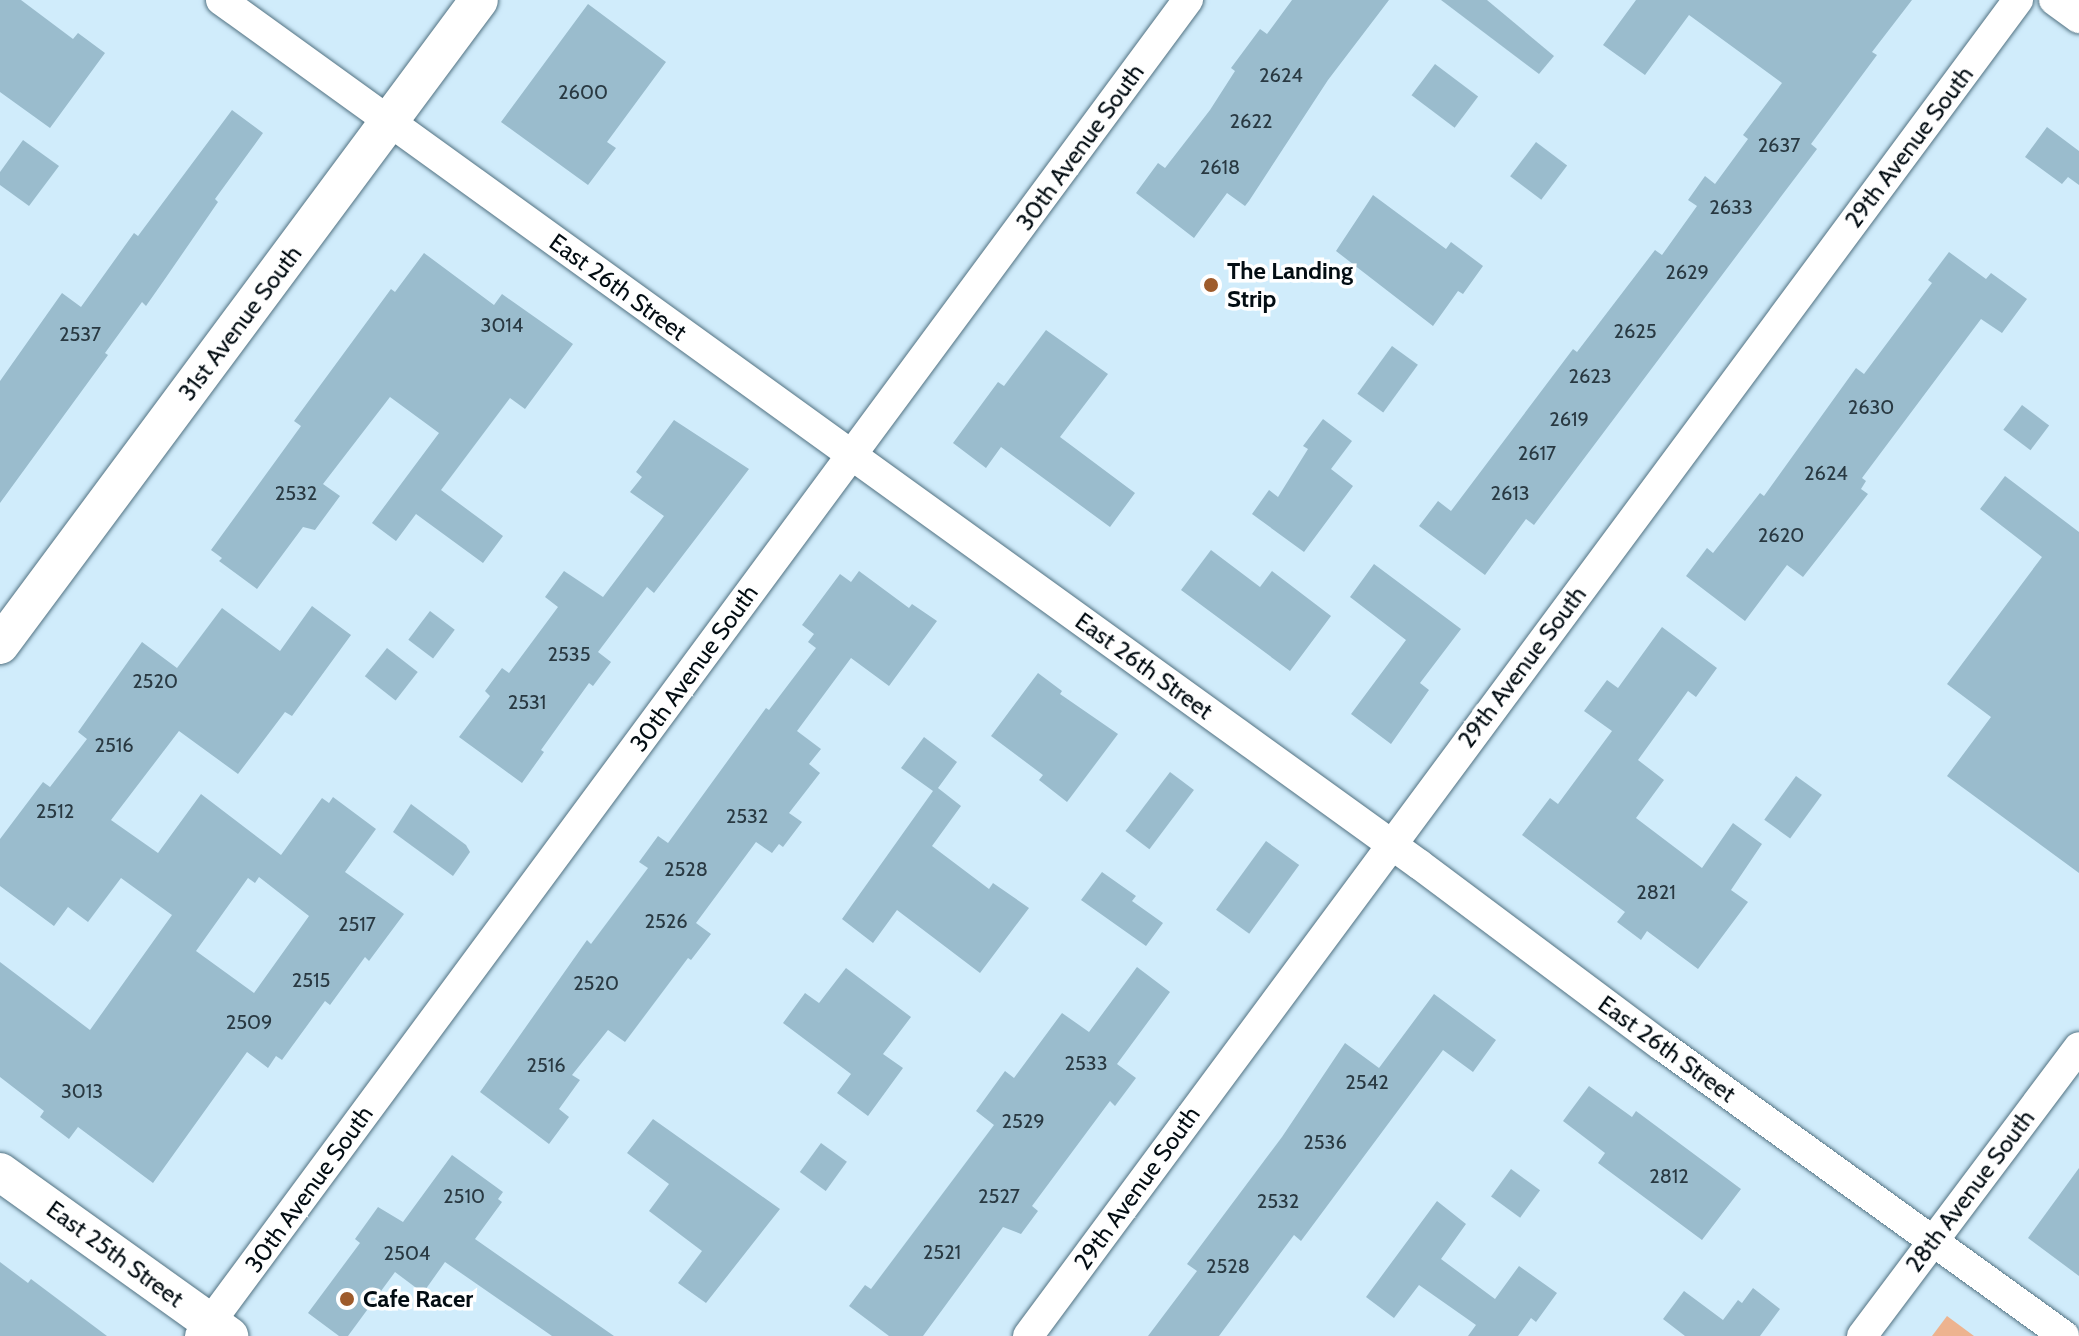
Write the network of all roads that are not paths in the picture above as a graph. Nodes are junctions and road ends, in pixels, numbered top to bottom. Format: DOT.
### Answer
graph roads {
  1 [pos="221,0"];
  2 [pos="479,0"];
  3 [pos="1188,0"];
  4 [pos="2018,0"];
  5 [pos="2054,0"];
  6 [pos="2079,18"];
  7 [pos="389,122"];
  8 [pos="851,456"];
  9 [pos="0,645"];
  10 [pos="1391,844"];
  11 [pos="2079,1047"];
  12 [pos="0,1172"];
  13 [pos="1932,1241"];
  14 [pos="213,1331"];
  15 [pos="1028,1336"];
  16 [pos="1862,1336"];
  17 [pos="2064,1336"];
  1 -- 7 [label="street, East 26th Street"];
  2 -- 7 [label="street, 31st Avenue South"];
  3 -- 8 [label="street, 30th Avenue South"];
  4 -- 10 [label="street, 29th Avenue South"];
  5 -- 6 [label="street"];
  7 -- 8 [label="street, East 26th Street"];
  7 -- 9 [label="street, 31st Avenue South"];
  8 -- 10 [label="street, East 26th Street"];
  8 -- 14 [label="street, 30th Avenue South"];
  10 -- 13 [label="street, East 26th Street"];
  10 -- 15 [label="street, 29th Avenue South"];
  11 -- 13 [label="street, 28th Avenue South"];
  12 -- 14 [label="street, East 25th Street"];
  13 -- 16 [label="street, 28th Avenue South"];
  13 -- 17 [label="street, East 26th Street"];
}
